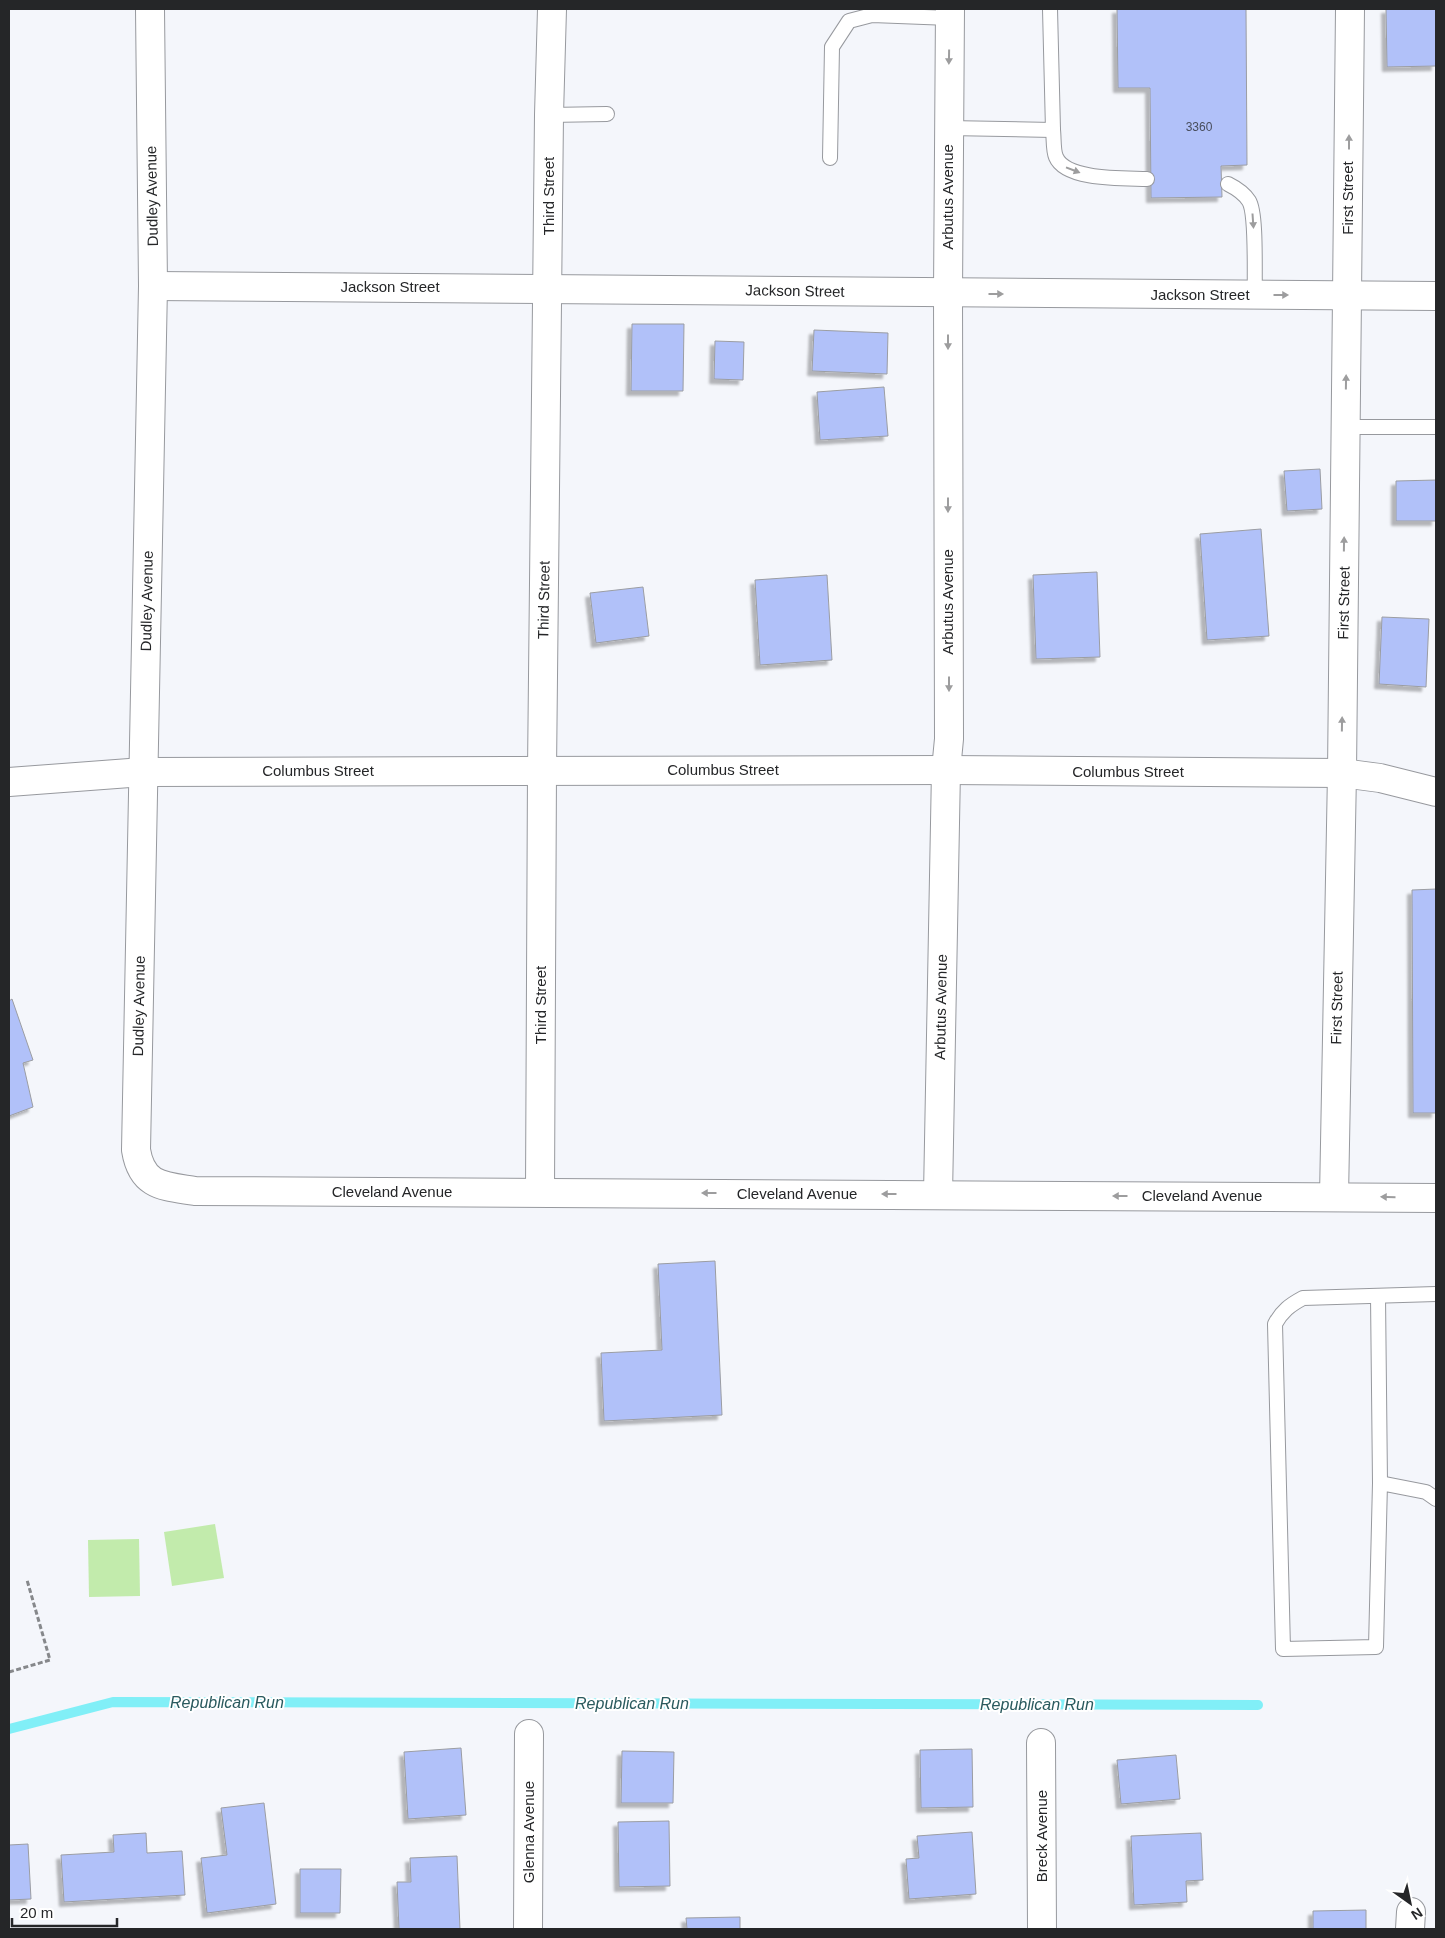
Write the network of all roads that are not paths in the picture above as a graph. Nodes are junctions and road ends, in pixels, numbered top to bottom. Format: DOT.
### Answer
graph roads {
  1 [pos="150,9"];
  2 [pos="552,9"];
  3 [pos="1050,9"];
  4 [pos="1350,9"];
  5 [pos="950,13"];
  6 [pos="607,114"];
  7 [pos="549,115"];
  8 [pos="948,128"];
  9 [pos="1053,130"];
  10 [pos="830,158"];
  11 [pos="1148,179"];
  12 [pos="1228,184"];
  13 [pos="153,286"];
  14 [pos="548,287"];
  15 [pos="948,293"];
  16 [pos="1255,295"];
  17 [pos="1347,296"];
  18 [pos="1436,296"];
  19 [pos="1346,427"];
  20 [pos="1436,427"];
  21 [pos="542,770"];
  22 [pos="946,770"];
  23 [pos="143,772"];
  24 [pos="1342,773"];
  25 [pos="9,782"];
  26 [pos="1436,792"];
  27 [pos="158,1185"];
  28 [pos="540,1192"];
  29 [pos="938,1195"];
  30 [pos="1334,1197"];
  31 [pos="1436,1198"];
  32 [pos="1436,1294"];
  33 [pos="1378,1296"];
  34 [pos="1380,1483"];
  35 [pos="1436,1499"];
  36 [pos="529,1734"];
  37 [pos="1041,1743"];
  38 [pos="528,1929"];
  39 [pos="1042,1929"];
  1 -- 13 [label="street, Dudley Avenue"];
  2 -- 7 [label="street, Third Street"];
  3 -- 9 [label="lane"];
  17 -- 4 [label="street, First Street, one-way"];
  5 -- 8 [label="street, Arbutus Avenue, one-way"];
  5 -- 10 [label="lane"];
  6 -- 7 [label="lane"];
  7 -- 14 [label="street, Third Street"];
  8 -- 9 [label="lane"];
  8 -- 15 [label="street, Arbutus Avenue"];
  9 -- 11 [label="lane, one-way"];
  12 -- 16 [label="lane, one-way"];
  13 -- 14 [label="street, Jackson Street"];
  13 -- 23 [label="street, Dudley Avenue"];
  14 -- 15 [label="street, Jackson Street"];
  14 -- 21 [label="street, Third Street"];
  15 -- 16 [label="street, Jackson Street, one-way"];
  15 -- 22 [label="street, Arbutus Avenue, one-way"];
  16 -- 17 [label="street, Jackson Street, one-way"];
  17 -- 18 [label="street, Jackson Street"];
  19 -- 17 [label="street, First Street, one-way"];
  19 -- 20 [label="lane"];
  24 -- 19 [label="street, First Street, one-way"];
  21 -- 22 [label="street, Columbus Street"];
  21 -- 23 [label="street, Columbus Street"];
  21 -- 28 [label="street, Third Street"];
  22 -- 24 [label="street, Columbus Street"];
  22 -- 29 [label="street, Arbutus Avenue"];
  23 -- 25 [label="street, Columbus Street"];
  23 -- 27 [label="street, Dudley Avenue"];
  24 -- 26 [label="street, Columbus Street"];
  24 -- 30 [label="street, First Street"];
  27 -- 28 [label="street, Cleveland Avenue"];
  29 -- 28 [label="street, Cleveland Avenue, one-way"];
  30 -- 29 [label="street, Cleveland Avenue, one-way"];
  31 -- 30 [label="street, Cleveland Avenue, one-way"];
  32 -- 33 [label="lane"];
  33 -- 34 [label="lane"];
  33 -- 34 [label="lane"];
  34 -- 35 [label="lane"];
  36 -- 38 [label="street, Glenna Avenue"];
  37 -- 39 [label="street, Breck Avenue"];
}
